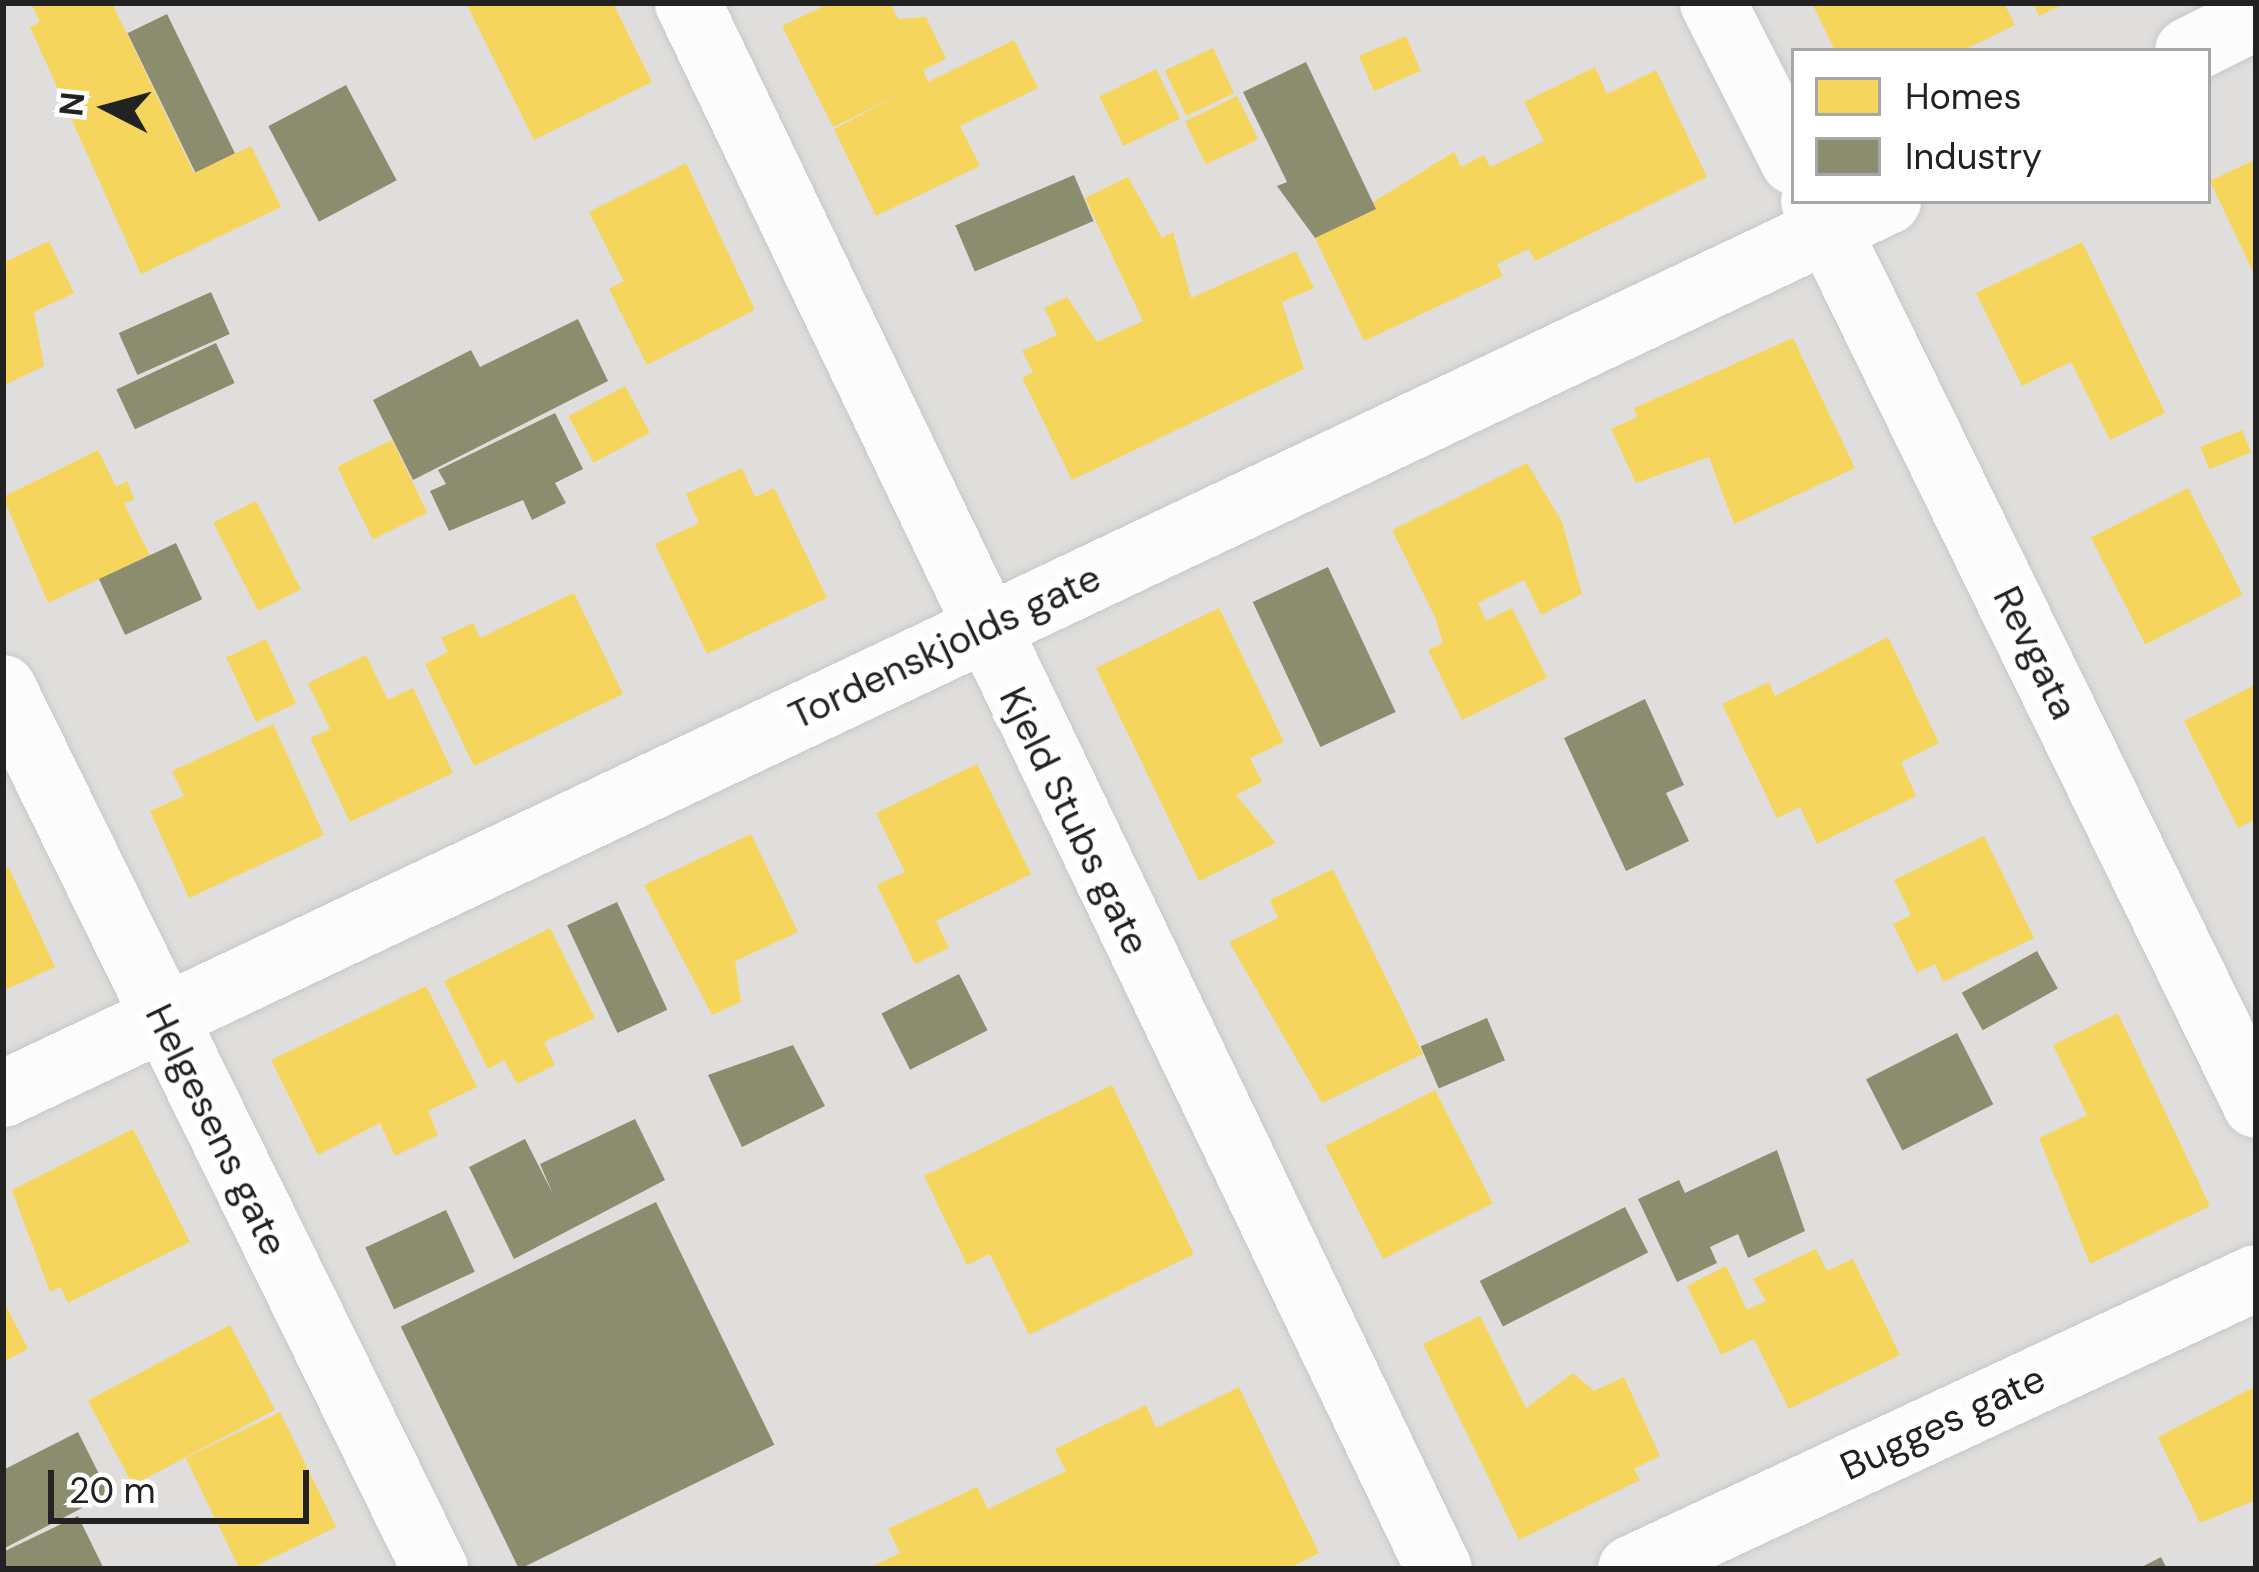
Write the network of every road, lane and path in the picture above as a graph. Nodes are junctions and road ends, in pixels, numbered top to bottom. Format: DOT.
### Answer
graph roads {
  1 [pos="688,3"];
  2 [pos="1713,3"];
  3 [pos="2256,17"];
  4 [pos="2194,48"];
  5 [pos="1791,156"];
  6 [pos="1875,204"];
  7 [pos="1821,216"];
  8 [pos="981,630"];
  9 [pos="3,688"];
  10 [pos="161,1018"];
  11 [pos="3,1094"];
  12 [pos="2256,1105"];
  13 [pos="2256,1277"];
  14 [pos="435,1569"];
  15 [pos="1439,1569"];
  16 [pos="1631,1569"];
  1 -- 8 [label="street, Kjeld Stubs gate"];
  2 -- 5 [label="street"];
  3 -- 4 [label="street"];
  6 -- 7 [label="street, Tordenskjolds gate"];
  7 -- 8 [label="street, Tordenskjolds gate"];
  7 -- 12 [label="street, Revgata"];
  8 -- 10 [label="street, Tordenskjolds gate"];
  8 -- 15 [label="street, Kjeld Stubs gate"];
  9 -- 10 [label="street, Helgesens gate"];
  10 -- 11 [label="street, Tordenskjolds gate"];
  10 -- 14 [label="street, Helgesens gate"];
  13 -- 16 [label="street, Bugges gate"];
}
